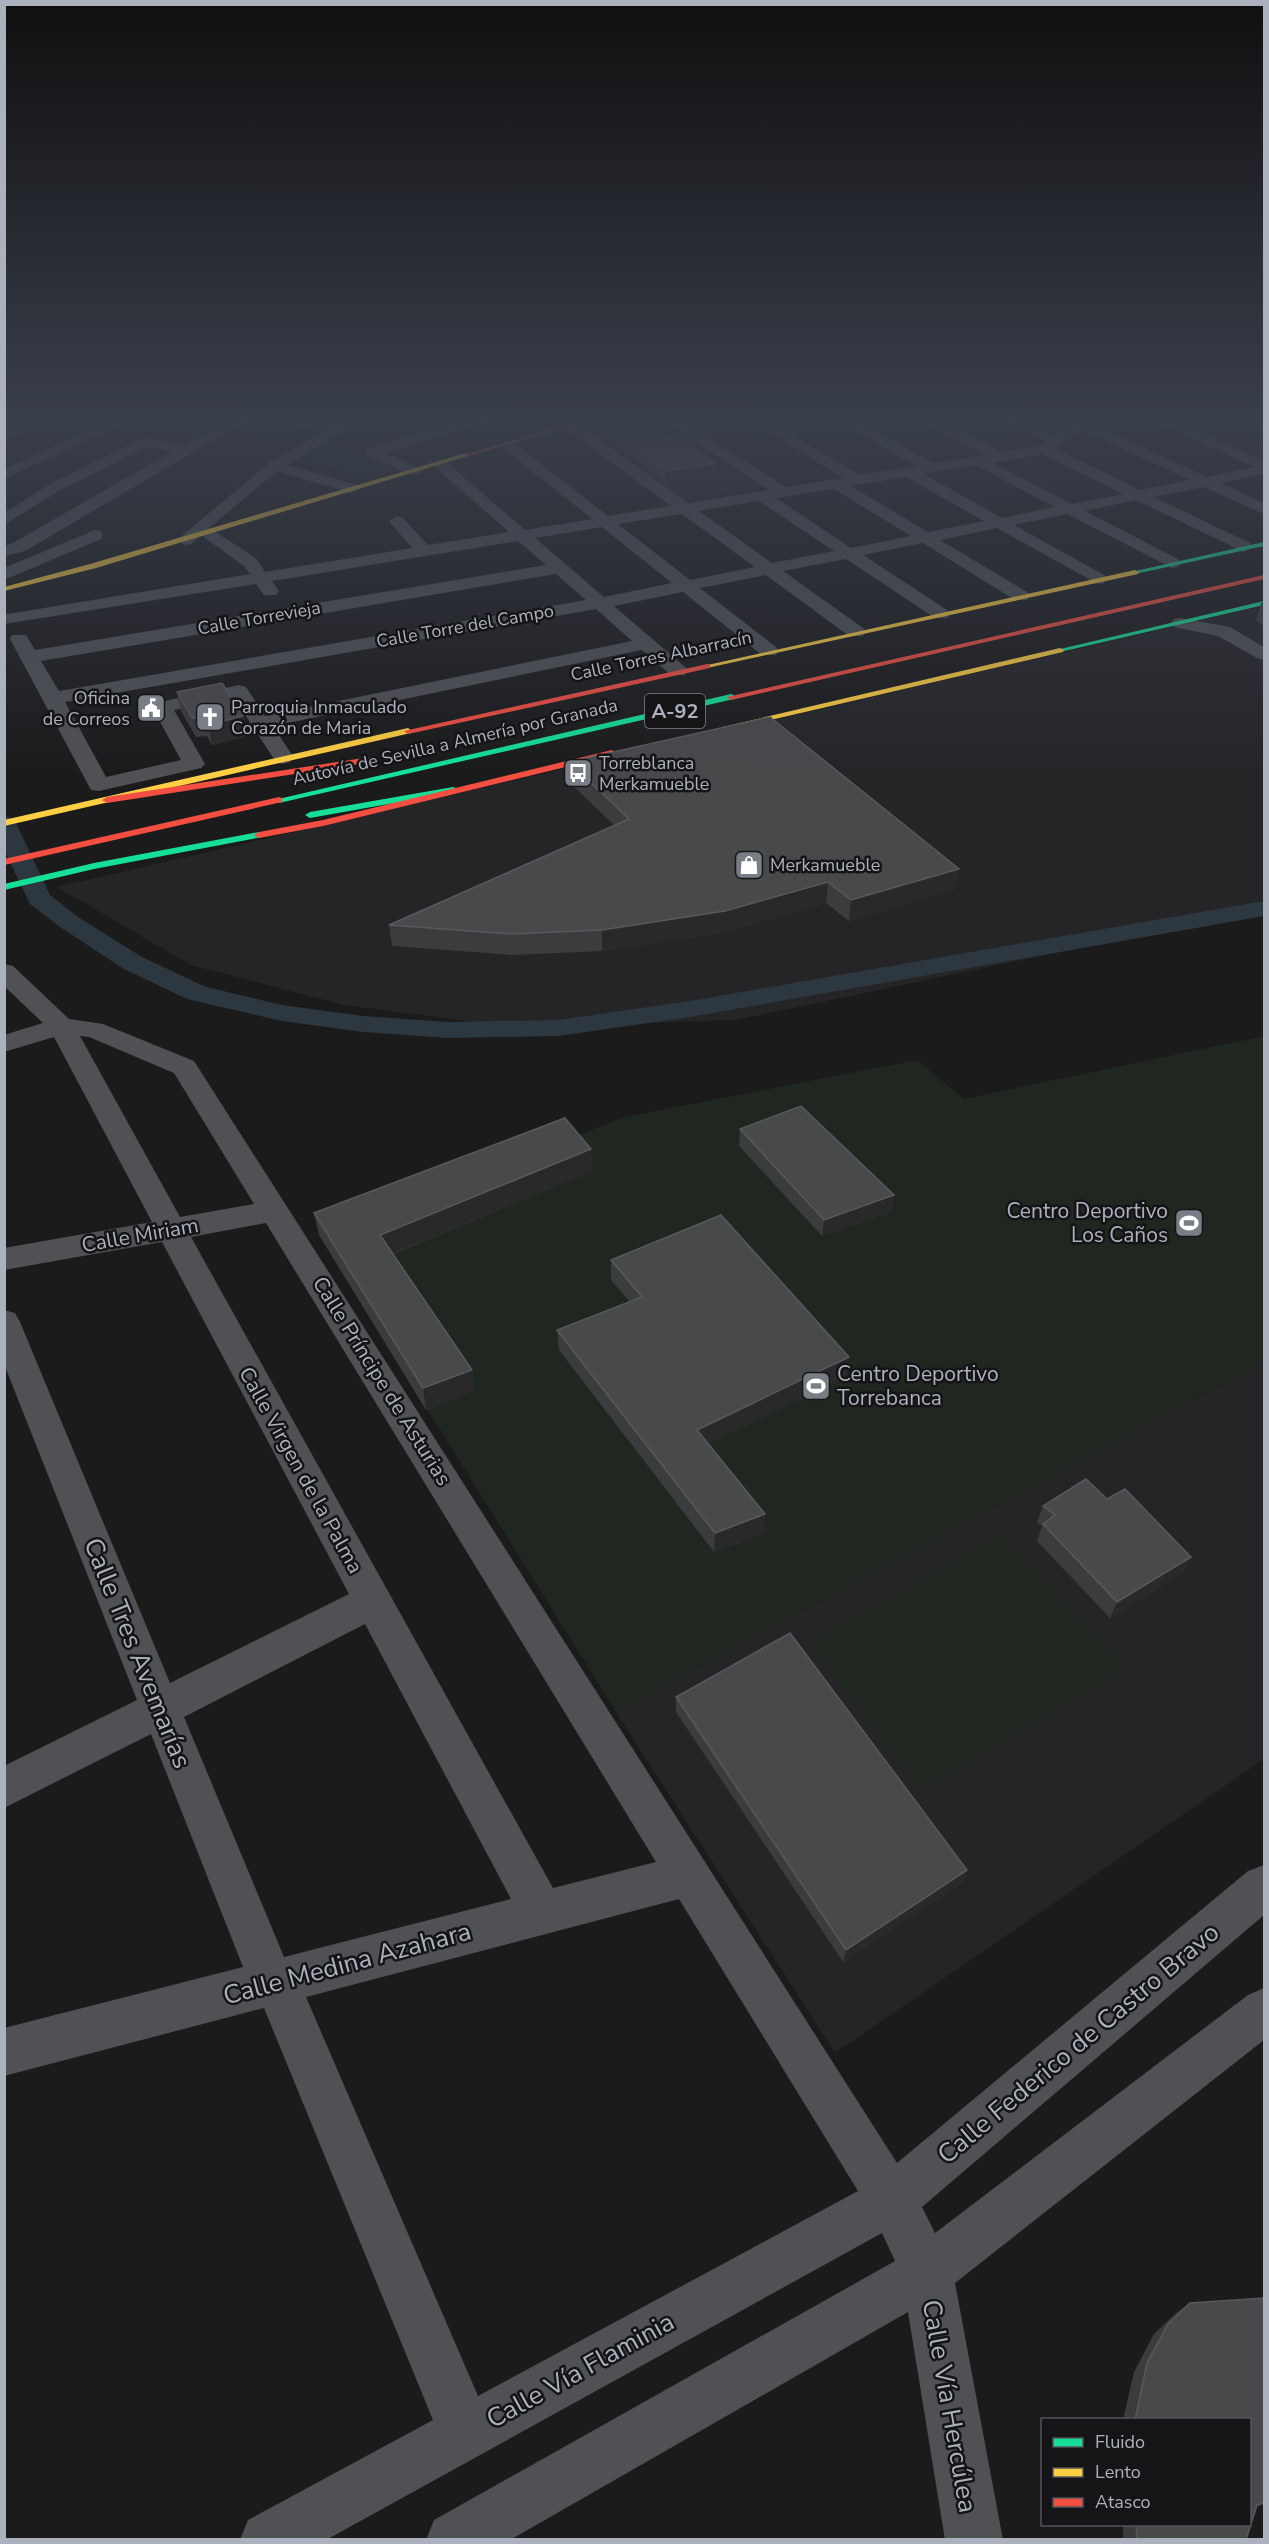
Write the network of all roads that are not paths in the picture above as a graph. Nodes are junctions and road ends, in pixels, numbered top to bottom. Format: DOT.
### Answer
graph roads {
  1 [pos="38,536"];
  2 [pos="93,536"];
  3 [pos="190,536"];
  4 [pos="199,536"];
  5 [pos="212,536"];
  6 [pos="410,536"];
  7 [pos="523,536"];
  8 [pos="622,536"];
  9 [pos="724,536"];
  10 [pos="822,536"];
  11 [pos="921,536"];
  12 [pos="936,536"];
  13 [pos="1021,536"];
  14 [pos="1121,536"];
  15 [pos="1219,536"];
  16 [pos="925,538"];
  17 [pos="185,540"];
  18 [pos="1264,544"];
  19 [pos="1244,548"];
  20 [pos="4,551"];
  21 [pos="425,552"];
  22 [pos="848,553"];
  23 [pos="1172,563"];
  24 [pos="560,568"];
  25 [pos="769,569"];
  26 [pos="4,575"];
  27 [pos="1264,577"];
  28 [pos="262,578"];
  29 [pos="1098,579"];
  30 [pos="686,585"];
  31 [pos="4,589"];
  32 [pos="1021,596"];
  33 [pos="600,603"];
  34 [pos="1264,603"];
  35 [pos="285,614"];
  36 [pos="941,614"];
  37 [pos="6,616"];
  38 [pos="1222,622"];
  39 [pos="1180,623"];
  40 [pos="190,630"];
  41 [pos="856,632"];
  42 [pos="647,643"];
  43 [pos="769,651"];
  44 [pos="1264,654"];
  45 [pos="29,657"];
  46 [pos="214,670"];
  47 [pos="678,671"];
  48 [pos="187,675"];
  49 [pos="53,698"];
  50 [pos="202,698"];
  51 [pos="260,723"];
  52 [pos="718,729"];
  53 [pos="626,750"];
  54 [pos="283,758"];
  55 [pos="453,790"];
  56 [pos="103,793"];
  57 [pos="179,803"];
  58 [pos="4,823"];
  59 [pos="85,843"];
  60 [pos="4,862"];
  61 [pos="4,887"];
  62 [pos="4,971"];
  63 [pos="61,1026"];
  64 [pos="4,1044"];
  65 [pos="276,1211"];
  66 [pos="171,1229"];
  67 [pos="4,1259"];
  68 [pos="4,1322"];
  69 [pos="373,1601"];
  70 [pos="160,1709"];
  71 [pos="4,1788"];
  72 [pos="690,1875"];
  73 [pos="1264,1887"];
  74 [pos="542,1912"];
  75 [pos="274,1982"];
  76 [pos="1264,2012"];
  77 [pos="4,2052"];
  78 [pos="892,2200"];
  79 [pos="927,2272"];
  80 [pos="466,2433"];
  81 [pos="268,2540"];
  82 [pos="454,2540"];
  83 [pos="974,2540"];
  1 -- 20 [label="street"];
  2 -- 26 [label="street"];
  3 -- 17 [label="street"];
  4 -- 17 [label="main road"];
  5 -- 28 [label="street"];
  6 -- 21 [label="street"];
  7 -- 21 [label="street"];
  7 -- 24 [label="street"];
  8 -- 30 [label="street"];
  9 -- 25 [label="street"];
  10 -- 22 [label="street"];
  11 -- 16 [label="street"];
  12 -- 16 [label="street, Calle Torre del Campo"];
  13 -- 29 [label="street"];
  14 -- 23 [label="street"];
  15 -- 19 [label="street"];
  16 -- 22 [label="street, Calle Torre del Campo"];
  16 -- 32 [label="street"];
  17 -- 31 [label="main road"];
  18 -- 19 [label="main road, Calle Torres Albarracín"];
  19 -- 23 [label="main road, Calle Torres Albarracín"];
  21 -- 28 [label="street"];
  22 -- 25 [label="street, Calle Torre del Campo"];
  22 -- 36 [label="street"];
  23 -- 29 [label="main road, Calle Torres Albarracín"];
  24 -- 33 [label="street"];
  24 -- 35 [label="street, Calle Torrevieja"];
  25 -- 30 [label="street, Calle Torre del Campo"];
  25 -- 41 [label="street"];
  27 -- 59 [label="main road, Autovía de Sevilla a Almería por Granada / A-92"];
  28 -- 35 [label="street"];
  28 -- 37 [label="street"];
  29 -- 32 [label="main road, Calle Torres Albarracín"];
  30 -- 33 [label="street, Calle Torre del Campo"];
  30 -- 43 [label="street"];
  32 -- 36 [label="main road, Calle Torres Albarracín"];
  33 -- 42 [label="street"];
  33 -- 46 [label="street, Calle Torre del Campo"];
  34 -- 38 [label="main road"];
  35 -- 40 [label="street, Calle Torrevieja"];
  36 -- 41 [label="main road, Calle Torres Albarracín"];
  37 -- 45 [label="street"];
  38 -- 39 [label="street"];
  38 -- 44 [label="street"];
  39 -- 52 [label="main road"];
  40 -- 45 [label="street, Calle Torrevieja"];
  40 -- 46 [label="street"];
  41 -- 43 [label="main road, Calle Torres Albarracín"];
  42 -- 47 [label="street"];
  42 -- 51 [label="street"];
  43 -- 47 [label="main road, Calle Torres Albarracín"];
  45 -- 49 [label="street"];
  46 -- 48 [label="street, Calle Torre del Campo"];
  47 -- 54 [label="main road, Calle Torres Albarracín"];
  48 -- 49 [label="street, Calle Torre del Campo"];
  48 -- 50 [label="street"];
  49 -- 56 [label="street"];
  50 -- 51 [label="street"];
  50 -- 56 [label="street"];
  51 -- 54 [label="street"];
  53 -- 55 [label="main road"];
  54 -- 56 [label="main road, Calle Torres Albarracín"];
  55 -- 59 [label="main road"];
  55 -- 61 [label="main road"];
  56 -- 57 [label="main road, Autovía de Sevilla a Almería por Granada"];
  56 -- 58 [label="main road, Calle Torres Albarracín"];
  59 -- 60 [label="main road, Autovía de Sevilla a Almería por Granada / A-92"];
  62 -- 63 [label="street"];
  63 -- 64 [label="street"];
  63 -- 65 [label="street, Calle Príncipe de Asturias"];
  63 -- 66 [label="street, Calle Virgen de la Palma"];
  65 -- 66 [label="street, Calle Miriam"];
  65 -- 72 [label="street, Calle Príncipe de Asturias"];
  66 -- 67 [label="street, Calle Miriam"];
  66 -- 69 [label="street, Calle Virgen de la Palma"];
  68 -- 70 [label="street, Calle Tres Avemarías"];
  69 -- 70 [label="street"];
  69 -- 74 [label="street, Calle Virgen de la Palma"];
  70 -- 71 [label="street"];
  70 -- 75 [label="street, Calle Tres Avemarías"];
  72 -- 74 [label="street, Calle Medina Azahara"];
  72 -- 78 [label="street, Calle Príncipe de Asturias"];
  73 -- 78 [label="street, Calle Federico de Castro Bravo"];
  74 -- 75 [label="street, Calle Medina Azahara"];
  75 -- 77 [label="street, Calle Medina Azahara"];
  75 -- 80 [label="street, Calle Tres Avemarías"];
  76 -- 79 [label="street"];
  78 -- 79 [label="street, Calle Vía Hercúlea"];
  78 -- 80 [label="street, Calle Vía Flaminia"];
  79 -- 82 [label="street"];
  79 -- 83 [label="street, Calle Vía Hercúlea"];
  80 -- 81 [label="street, Calle Vía Flaminia"];
}
